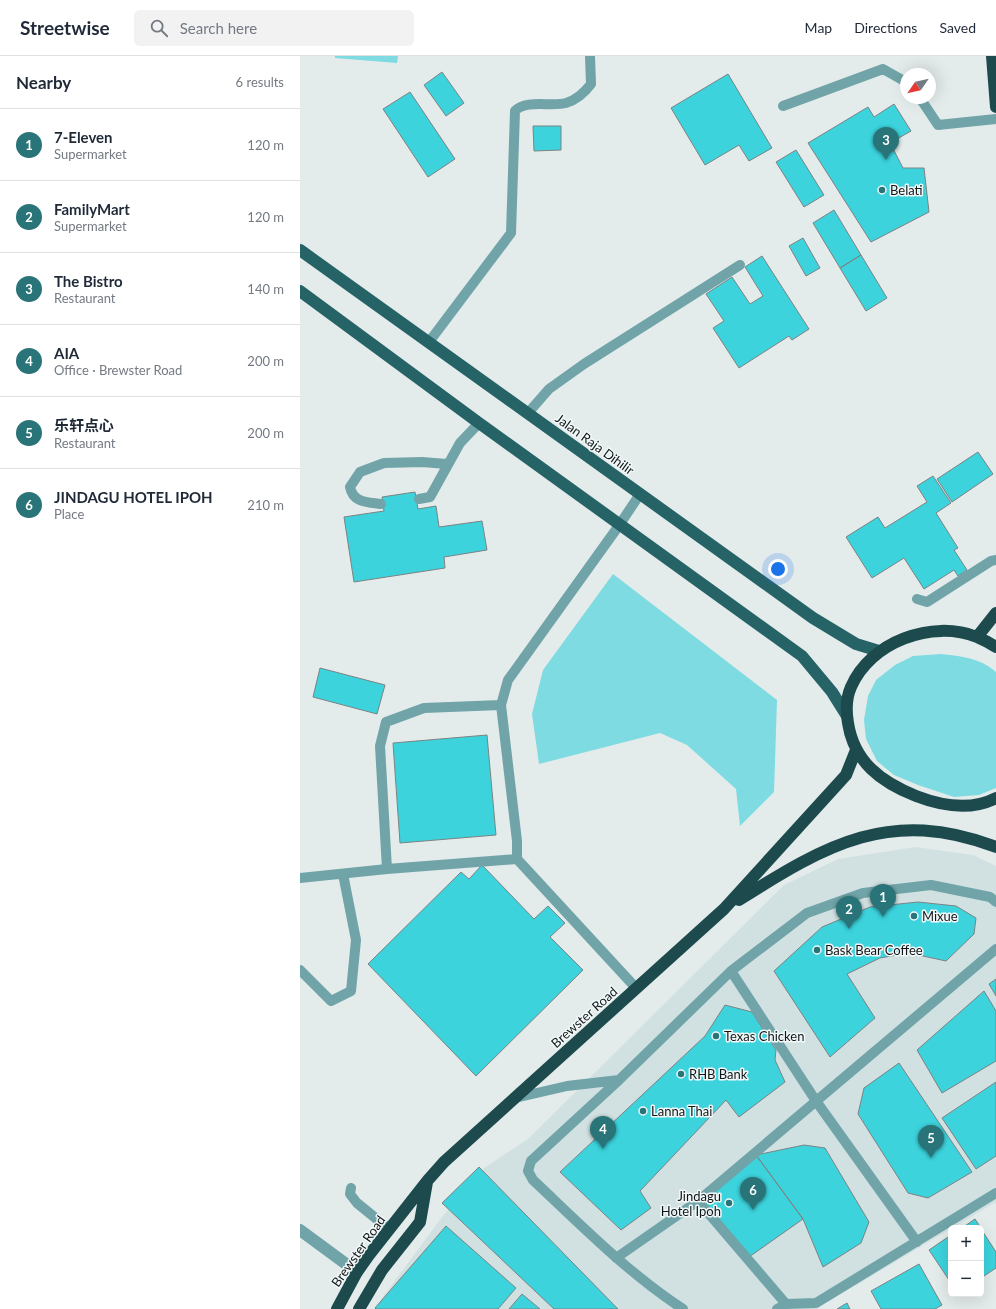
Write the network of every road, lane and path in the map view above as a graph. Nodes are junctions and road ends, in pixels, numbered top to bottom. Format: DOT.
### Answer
graph roads {
  1 [pos="590,56"];
  2 [pos="992,56"];
  3 [pos="900,79"];
  4 [pos="924,104"];
  5 [pos="783,106"];
  6 [pos="996,106"];
  7 [pos="996,119"];
  8 [pos="300,250"];
  9 [pos="740,265"];
  10 [pos="300,291"];
  11 [pos="429,342"];
  12 [pos="528,413"];
  13 [pos="479,423"];
  14 [pos="447,464"];
  15 [pos="640,494"];
  16 [pos="419,499"];
  17 [pos="381,504"];
  18 [pos="620,524"];
  19 [pos="996,560"];
  20 [pos="917,599"];
  21 [pos="996,613"];
  22 [pos="976,637"];
  23 [pos="996,647"];
  24 [pos="880,651"];
  25 [pos="501,705"];
  26 [pos="847,716"];
  27 [pos="856,750"];
  28 [pos="996,798"];
  29 [pos="996,847"];
  30 [pos="517,859"];
  31 [pos="387,869"];
  32 [pos="343,874"];
  33 [pos="300,878"];
  34 [pos="996,902"];
  35 [pos="724,909"];
  36 [pos="996,949"];
  37 [pos="300,970"];
  38 [pos="731,971"];
  39 [pos="636,988"];
  40 [pos="619,1080"];
  41 [pos="515,1098"];
  42 [pos="816,1101"];
  43 [pos="428,1180"];
  44 [pos="351,1188"];
  45 [pos="996,1193"];
  46 [pos="698,1201"];
  47 [pos="389,1229"];
  48 [pos="300,1230"];
  49 [pos="917,1242"];
  50 [pos="616,1258"];
  51 [pos="357,1272"];
  52 [pos="782,1307"];
  53 [pos="336,1309"];
  54 [pos="359,1309"];
  55 [pos="683,1309"];
  1 -- 11 [label="lane"];
  2 -- 6 [label="highway"];
  3 -- 5 [label="lane"];
  4 -- 7 [label="lane"];
  8 -- 11 [label="main road, Jalan Raja Dihilir"];
  9 -- 12 [label="lane"];
  10 -- 13 [label="main road"];
  11 -- 12 [label="main road, Jalan Raja Dihilir"];
  12 -- 15 [label="main road, Jalan Raja Dihilir"];
  13 -- 14 [label="lane"];
  13 -- 18 [label="main road"];
  14 -- 16 [label="lane"];
  14 -- 17 [label="lane"];
  15 -- 18 [label="lane"];
  15 -- 24 [label="main road, Jalan Raja Dihilir"];
  18 -- 25 [label="lane"];
  18 -- 26 [label="main road"];
  19 -- 20 [label="lane"];
  21 -- 22 [label="highway"];
  22 -- 23 [label="highway"];
  22 -- 24 [label="highway"];
  24 -- 26 [label="highway"];
  25 -- 30 [label="lane"];
  25 -- 31 [label="lane"];
  26 -- 27 [label="highway"];
  27 -- 28 [label="highway"];
  27 -- 35 [label="highway, Brewster Road"];
  29 -- 35 [label="highway"];
  30 -- 31 [label="lane"];
  30 -- 39 [label="lane"];
  31 -- 32 [label="lane"];
  32 -- 33 [label="lane"];
  32 -- 37 [label="lane"];
  34 -- 38 [label="lane"];
  35 -- 39 [label="highway, Brewster Road"];
  36 -- 42 [label="lane"];
  38 -- 40 [label="lane"];
  38 -- 42 [label="lane"];
  39 -- 41 [label="highway, Brewster Road"];
  40 -- 41 [label="lane"];
  40 -- 50 [label="lane"];
  41 -- 43 [label="highway, Brewster Road"];
  42 -- 46 [label="lane"];
  42 -- 49 [label="lane"];
  43 -- 47 [label="highway, Brewster Road"];
  43 -- 54 [label="highway"];
  44 -- 47 [label="lane"];
  45 -- 49 [label="lane"];
  46 -- 50 [label="lane"];
  46 -- 52 [label="lane"];
  47 -- 51 [label="highway, Brewster Road"];
  48 -- 51 [label="street"];
  49 -- 52 [label="lane"];
  50 -- 55 [label="lane"];
  51 -- 53 [label="highway, Brewster Road"];
}
